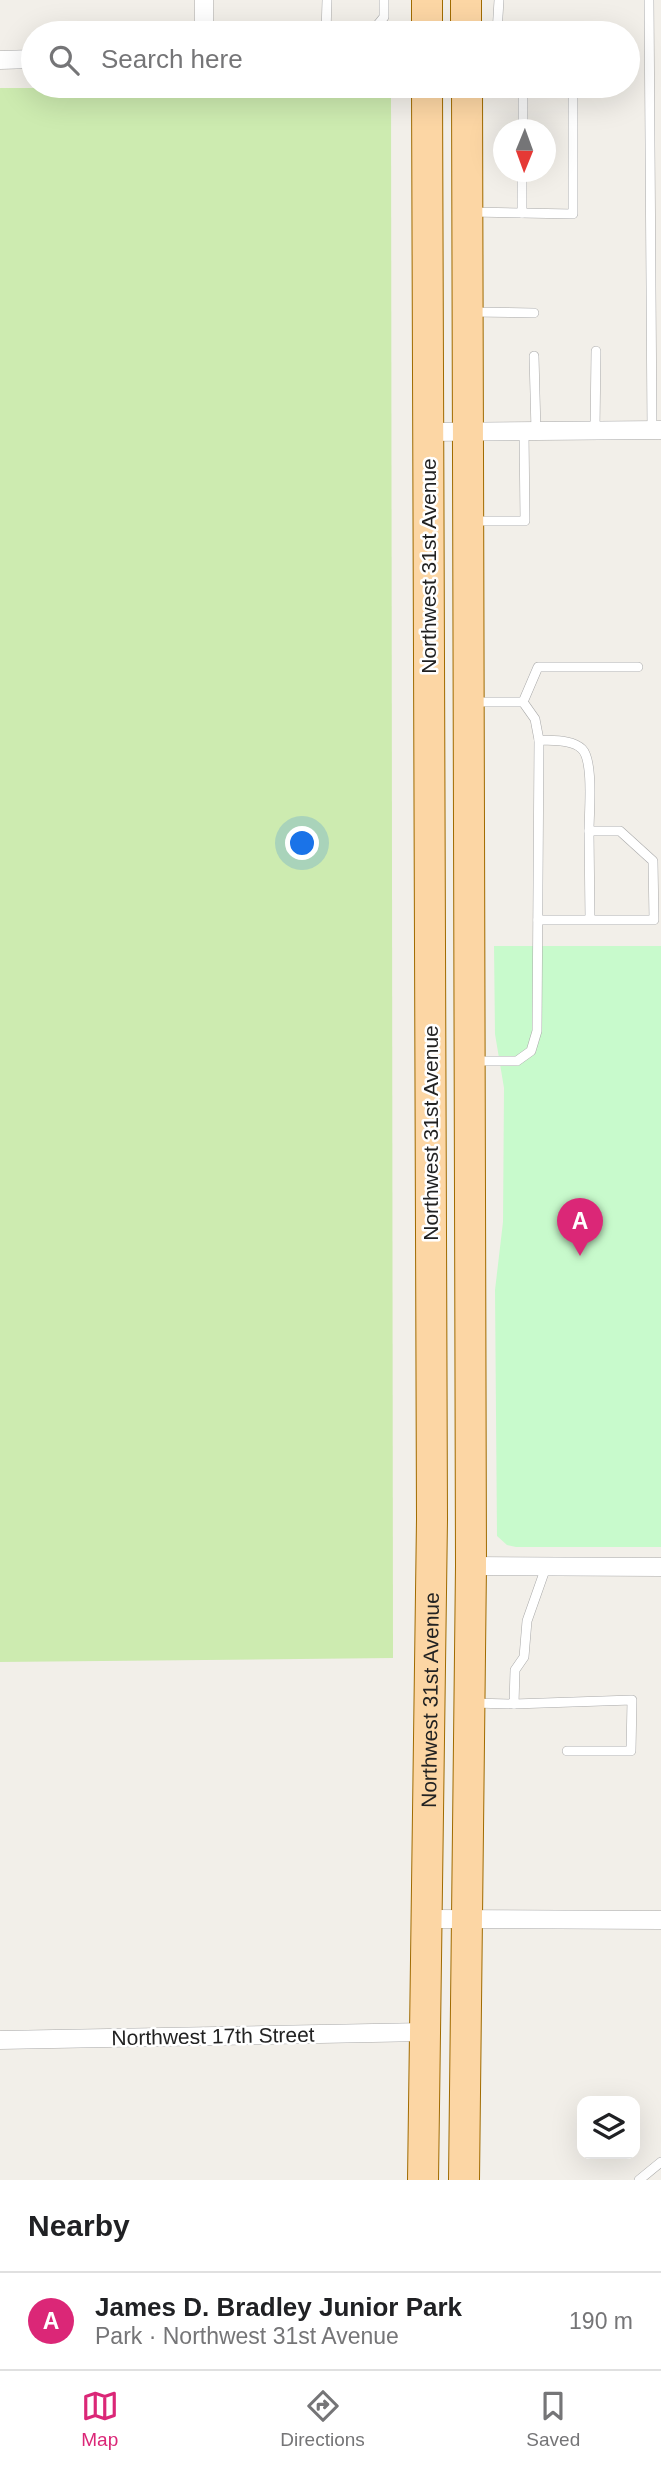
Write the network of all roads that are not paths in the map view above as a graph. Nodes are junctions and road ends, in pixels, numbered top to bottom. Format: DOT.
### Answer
graph roads {
  1 [pos="204,0"];
  2 [pos="327,0"];
  3 [pos="384,0"];
  4 [pos="427,0"];
  5 [pos="466,0"];
  6 [pos="499,0"];
  7 [pos="649,0"];
  8 [pos="204,21"];
  9 [pos="326,21"];
  10 [pos="381,21"];
  11 [pos="427,21"];
  12 [pos="467,21"];
  13 [pos="498,21"];
  14 [pos="21,59"];
  15 [pos="0,60"];
  16 [pos="427,98"];
  17 [pos="467,98"];
  18 [pos="523,98"];
  19 [pos="573,98"];
  20 [pos="523,119"];
  21 [pos="522,182"];
  22 [pos="467,212"];
  23 [pos="522,213"];
  24 [pos="467,312"];
  25 [pos="534,313"];
  26 [pos="596,351"];
  27 [pos="534,356"];
  28 [pos="595,430"];
  29 [pos="657,430"];
  30 [pos="530,431"];
  31 [pos="428,432"];
  32 [pos="466,432"];
  33 [pos="467,521"];
  34 [pos="638,667"];
  35 [pos="468,702"];
  36 [pos="523,702"];
  37 [pos="539,740"];
  38 [pos="589,831"];
  39 [pos="538,920"];
  40 [pos="590,920"];
  41 [pos="470,1061"];
  42 [pos="432,1519"];
  43 [pos="471,1566"];
  44 [pos="546,1567"];
  45 [pos="661,1567"];
  46 [pos="469,1703"];
  47 [pos="514,1704"];
  48 [pos="567,1751"];
  49 [pos="428,1919"];
  50 [pos="466,1920"];
  51 [pos="661,1920"];
  52 [pos="425,2032"];
  53 [pos="0,2040"];
  54 [pos="661,2162"];
  55 [pos="423,2180"];
  56 [pos="464,2180"];
  57 [pos="639,2180"];
  1 -- 8 [label="street"];
  2 -- 9 [label="lane"];
  3 -- 10 [label="lane"];
  4 -- 11 [label="main road"];
  5 -- 12 [label="main road"];
  6 -- 13 [label="lane"];
  7 -- 29 [label="lane"];
  14 -- 15 [label="street"];
  16 -- 31 [label="main road, Northwest 31st Avenue"];
  17 -- 22 [label="main road, Northwest 31st Avenue"];
  18 -- 20 [label="lane"];
  19 -- 23 [label="lane"];
  21 -- 23 [label="lane"];
  22 -- 23 [label="lane"];
  22 -- 24 [label="main road, Northwest 31st Avenue"];
  24 -- 25 [label="lane"];
  24 -- 32 [label="main road, Northwest 31st Avenue"];
  26 -- 28 [label="lane"];
  27 -- 30 [label="lane"];
  28 -- 29 [label="street"];
  28 -- 30 [label="street"];
  30 -- 32 [label="street"];
  30 -- 33 [label="lane"];
  31 -- 32 [label="street"];
  31 -- 42 [label="main road, Northwest 31st Avenue"];
  32 -- 33 [label="main road, Northwest 31st Avenue"];
  33 -- 35 [label="main road, Northwest 31st Avenue"];
  34 -- 36 [label="lane"];
  35 -- 36 [label="lane"];
  35 -- 41 [label="main road, Northwest 31st Avenue"];
  36 -- 37 [label="lane"];
  37 -- 38 [label="lane"];
  37 -- 39 [label="lane"];
  38 -- 40 [label="lane"];
  38 -- 40 [label="lane"];
  39 -- 40 [label="lane"];
  39 -- 41 [label="lane"];
  41 -- 43 [label="main road, Northwest 31st Avenue"];
  42 -- 43 [label="main road"];
  42 -- 49 [label="main road, Northwest 31st Avenue"];
  43 -- 44 [label="street"];
  43 -- 46 [label="main road, Northwest 31st Avenue"];
  44 -- 45 [label="street"];
  44 -- 47 [label="lane"];
  46 -- 47 [label="lane"];
  46 -- 50 [label="main road, Northwest 31st Avenue"];
  47 -- 48 [label="lane"];
  49 -- 50 [label="street"];
  49 -- 52 [label="main road, Northwest 31st Avenue"];
  50 -- 51 [label="street"];
  50 -- 56 [label="main road, Northwest 31st Avenue"];
  52 -- 53 [label="street, Northwest 17th Street"];
  52 -- 55 [label="main road, Northwest 31st Avenue"];
  54 -- 57 [label="lane"];
}
